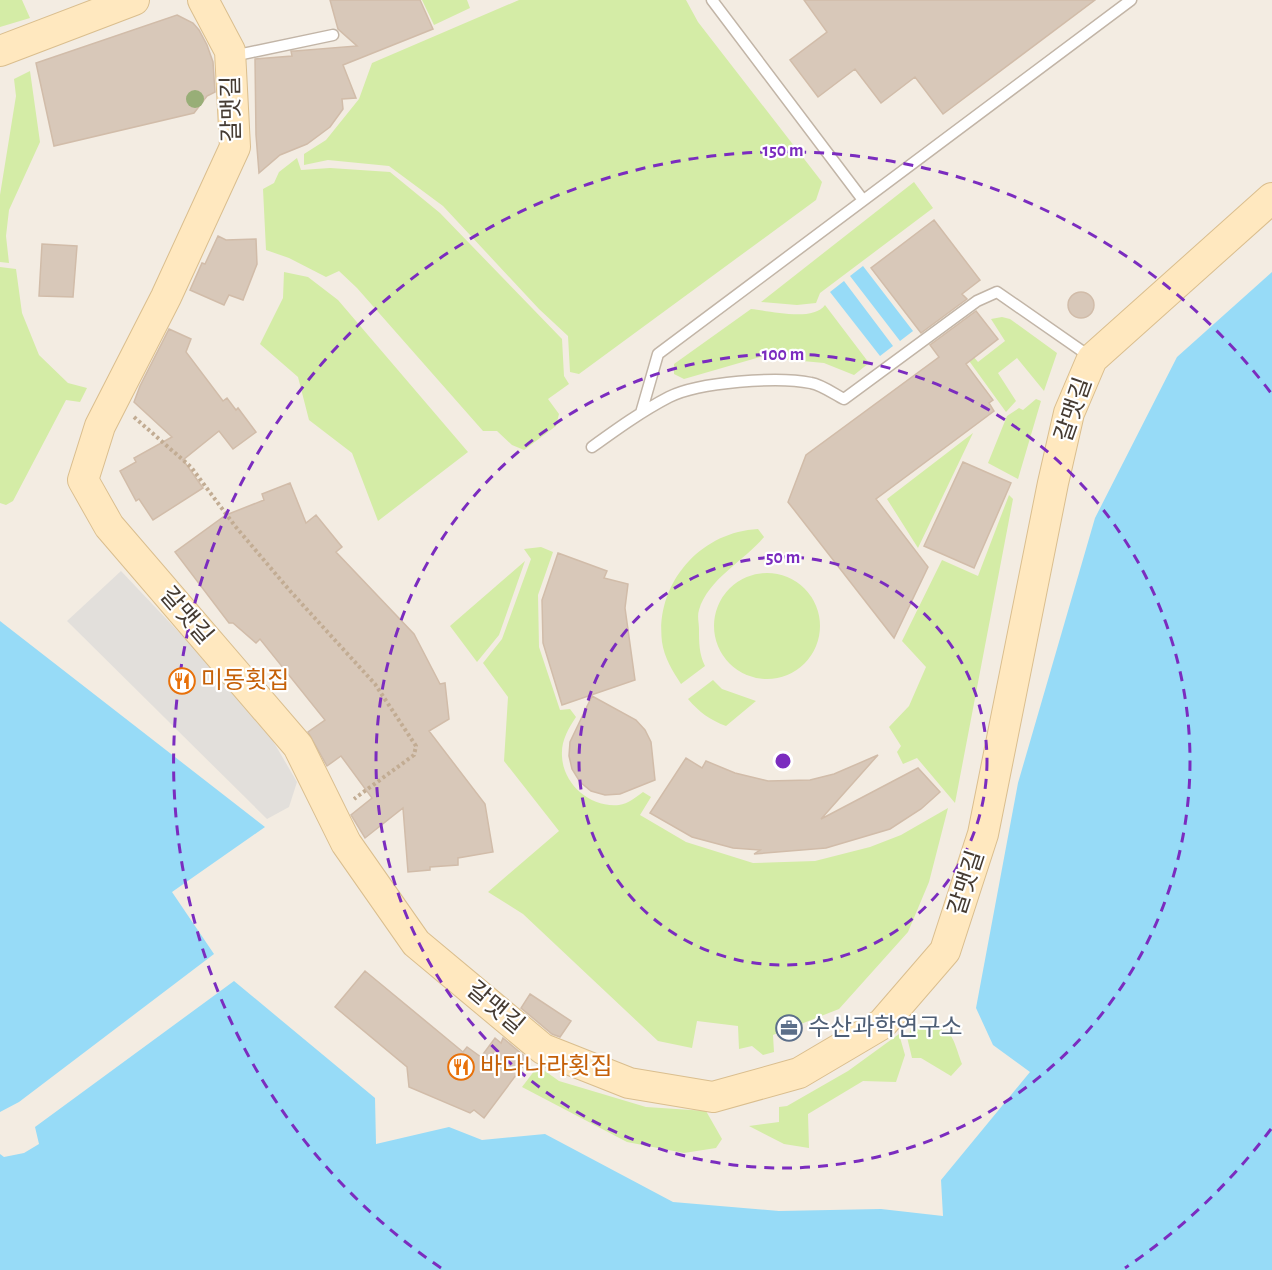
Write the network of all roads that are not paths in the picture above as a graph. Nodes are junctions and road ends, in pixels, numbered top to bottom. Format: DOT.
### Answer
graph roads {
  1 [pos="134,0"];
  2 [pos="203,0"];
  3 [pos="712,0"];
  4 [pos="1131,0"];
  5 [pos="333,35"];
  6 [pos="0,51"];
  7 [pos="230,56"];
  8 [pos="1272,198"];
  9 [pos="863,200"];
  10 [pos="1092,359"];
  11 [pos="641,413"];
  12 [pos="592,447"];
  1 -- 6 [label="street"];
  2 -- 7 [label="street, 갈맷길"];
  3 -- 9 [label="lane"];
  4 -- 9 [label="lane"];
  5 -- 7 [label="lane"];
  7 -- 10 [label="street, 갈맷길"];
  8 -- 10 [label="street, 갈맷길"];
  9 -- 11 [label="lane"];
  10 -- 11 [label="lane"];
  11 -- 12 [label="lane"];
}
